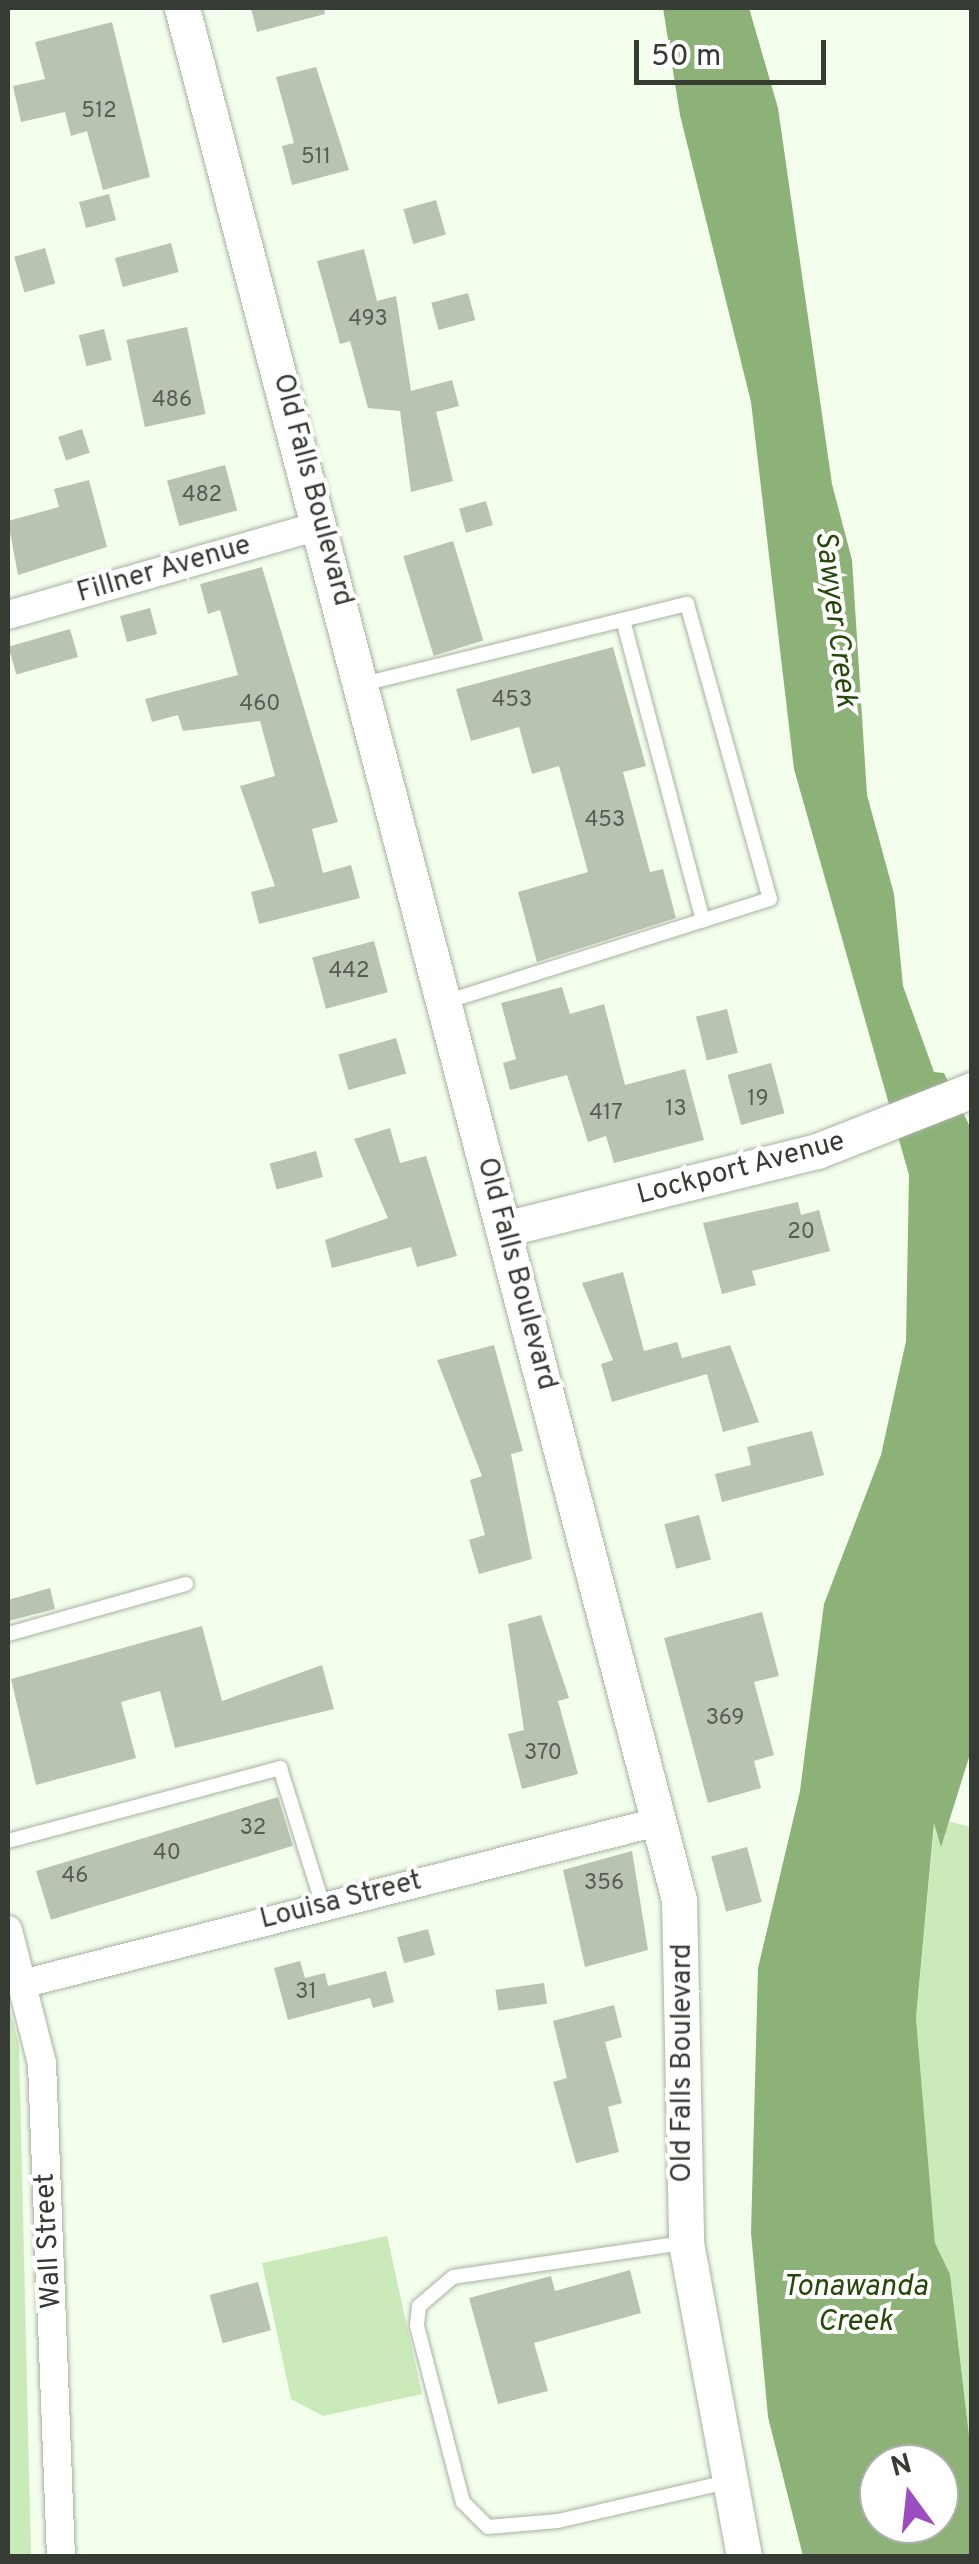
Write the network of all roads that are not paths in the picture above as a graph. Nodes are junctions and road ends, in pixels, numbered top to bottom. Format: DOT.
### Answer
graph roads {
  1 [pos="182,8"];
  2 [pos="321,525"];
  3 [pos="8,615"];
  4 [pos="624,620"];
  5 [pos="363,684"];
  6 [pos="703,921"];
  7 [pos="445,1002"];
  8 [pos="971,1090"];
  9 [pos="504,1230"];
  10 [pos="186,1584"];
  11 [pos="8,1634"];
  12 [pos="662,1821"];
  13 [pos="8,1841"];
  14 [pos="323,1905"];
  15 [pos="8,1930"];
  16 [pos="22,1984"];
  17 [pos="686,2243"];
  18 [pos="727,2482"];
  19 [pos="61,2556"];
  20 [pos="744,2556"];
  1 -- 2 [label="street, Old Falls Boulevard"];
  2 -- 3 [label="street, Fillner Avenue"];
  2 -- 5 [label="street, Old Falls Boulevard"];
  4 -- 5 [label="lane"];
  4 -- 6 [label="lane"];
  4 -- 6 [label="lane"];
  5 -- 7 [label="street, Old Falls Boulevard"];
  6 -- 7 [label="lane"];
  7 -- 9 [label="street, Old Falls Boulevard"];
  8 -- 9 [label="street, Lockport Avenue"];
  9 -- 12 [label="street, Old Falls Boulevard"];
  10 -- 11 [label="lane"];
  12 -- 14 [label="street, Louisa Street"];
  12 -- 17 [label="street, Old Falls Boulevard"];
  13 -- 14 [label="lane"];
  14 -- 16 [label="street, Louisa Street"];
  15 -- 16 [label="street, Wall Street"];
  16 -- 19 [label="street, Wall Street"];
  17 -- 18 [label="street, Old Falls Boulevard"];
  17 -- 18 [label="lane"];
  18 -- 20 [label="street, Old Falls Boulevard"];
}
